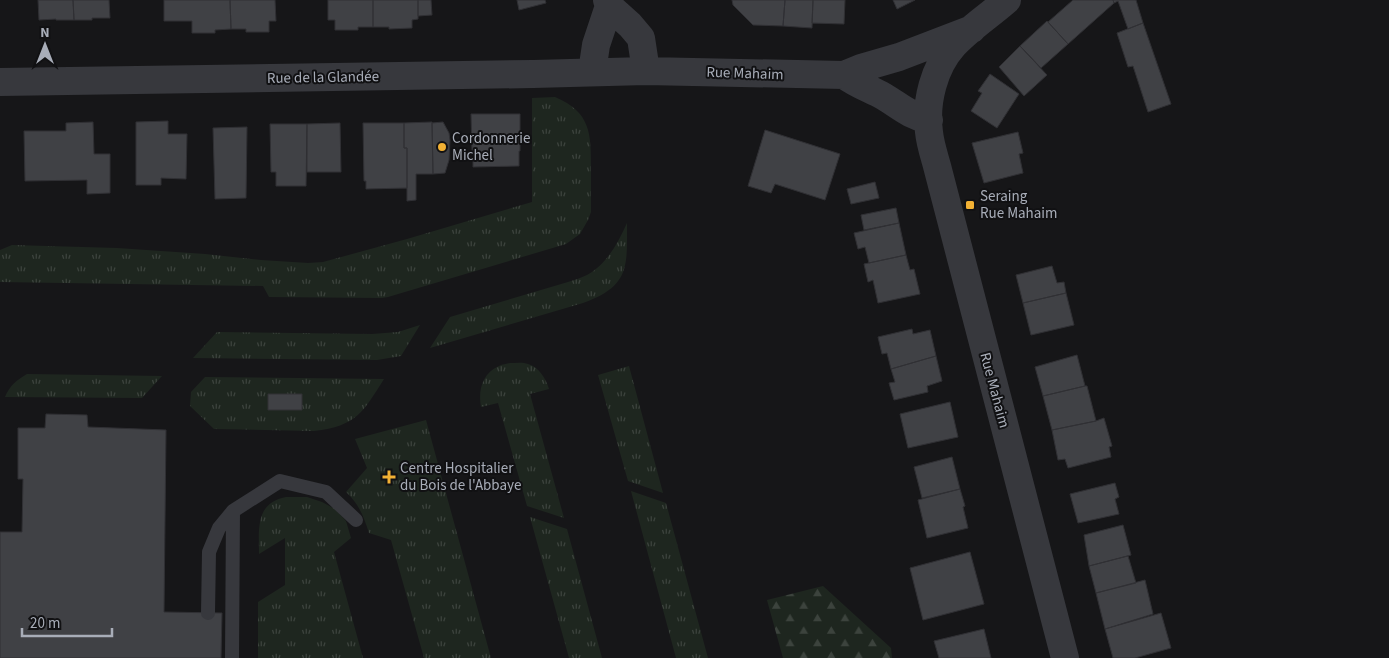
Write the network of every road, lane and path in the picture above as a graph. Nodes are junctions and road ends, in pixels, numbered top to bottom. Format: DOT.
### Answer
graph roads {
  1 [pos="1007,0"];
  2 [pos="608,3"];
  3 [pos="972,29"];
  4 [pos="646,71"];
  5 [pos="592,72"];
  6 [pos="844,75"];
  7 [pos="0,82"];
  8 [pos="929,120"];
  9 [pos="233,511"];
  10 [pos="356,520"];
  11 [pos="208,613"];
  12 [pos="232,658"];
  13 [pos="1065,658"];
  1 -- 3 [label="street, Rue Mahaim"];
  2 -- 4 [label="street"];
  2 -- 5 [label="street"];
  3 -- 6 [label="street, Rue Mahaim"];
  3 -- 8 [label="street, Rue Mahaim"];
  4 -- 5 [label="street, Rue de la Glandée"];
  4 -- 6 [label="street, Rue Mahaim"];
  5 -- 7 [label="street, Rue de la Glandée"];
  6 -- 8 [label="street, Rue Mahaim"];
  8 -- 13 [label="street, Rue Mahaim"];
  9 -- 10 [label="lane"];
  9 -- 11 [label="lane"];
  9 -- 12 [label="lane"];
}
